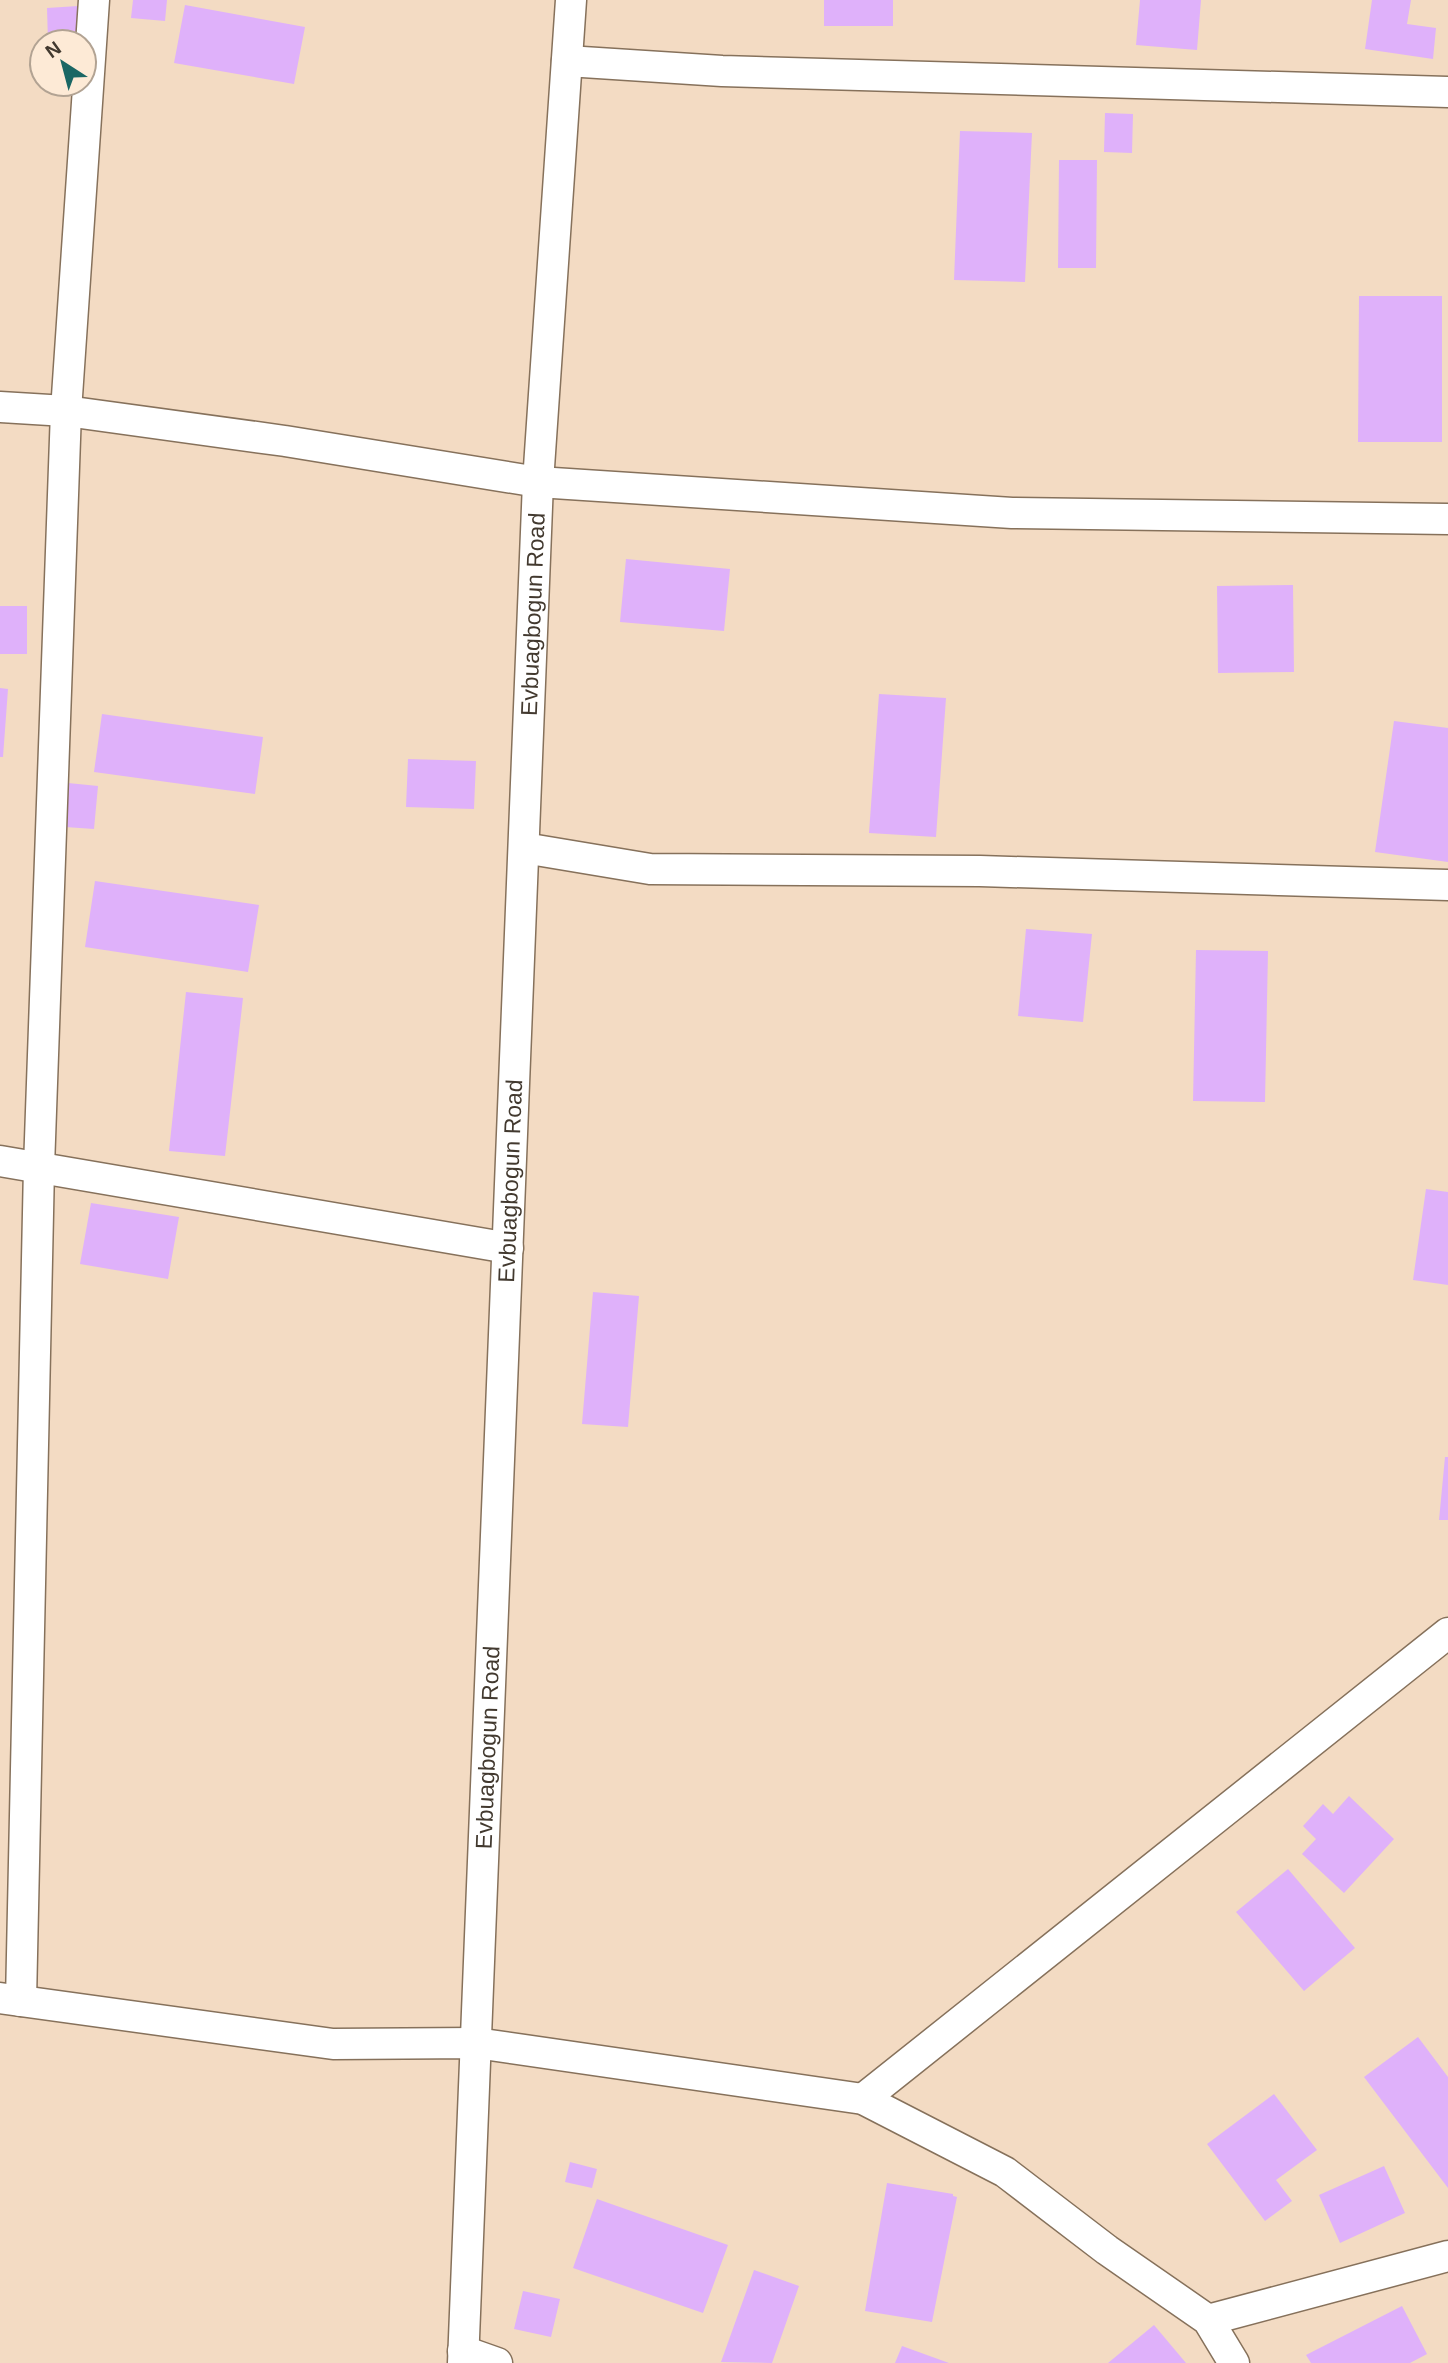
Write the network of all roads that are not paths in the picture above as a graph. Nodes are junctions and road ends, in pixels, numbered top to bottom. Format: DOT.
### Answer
graph roads {
  1 [pos="94,0"];
  2 [pos="571,0"];
  3 [pos="567,61"];
  4 [pos="1448,92"];
  5 [pos="0,407"];
  6 [pos="66,411"];
  7 [pos="538,482"];
  8 [pos="1448,519"];
  9 [pos="524,848"];
  10 [pos="1448,885"];
  11 [pos="0,1161"];
  12 [pos="39,1167"];
  13 [pos="508,1248"];
  14 [pos="1448,1633"];
  15 [pos="11,1999"];
  16 [pos="476,2043"];
  17 [pos="863,2099"];
  18 [pos="1448,2256"];
  19 [pos="1208,2320"];
  20 [pos="463,2357"];
  21 [pos="497,2363"];
  22 [pos="1234,2363"];
  1 -- 6 [label="street"];
  2 -- 3 [label="street, Evbuagbogun Road"];
  3 -- 4 [label="street"];
  3 -- 7 [label="street, Evbuagbogun Road"];
  5 -- 6 [label="street"];
  6 -- 7 [label="street"];
  6 -- 12 [label="street"];
  7 -- 8 [label="street"];
  7 -- 9 [label="street, Evbuagbogun Road"];
  9 -- 10 [label="street"];
  9 -- 13 [label="street, Evbuagbogun Road"];
  11 -- 12 [label="street"];
  12 -- 13 [label="street"];
  12 -- 15 [label="street"];
  13 -- 16 [label="street, Evbuagbogun Road"];
  14 -- 17 [label="street"];
  15 -- 16 [label="street"];
  16 -- 17 [label="street"];
  16 -- 20 [label="street, Evbuagbogun Road"];
  17 -- 19 [label="street"];
  18 -- 19 [label="street"];
  19 -- 22 [label="street"];
  20 -- 21 [label="street"];
}
